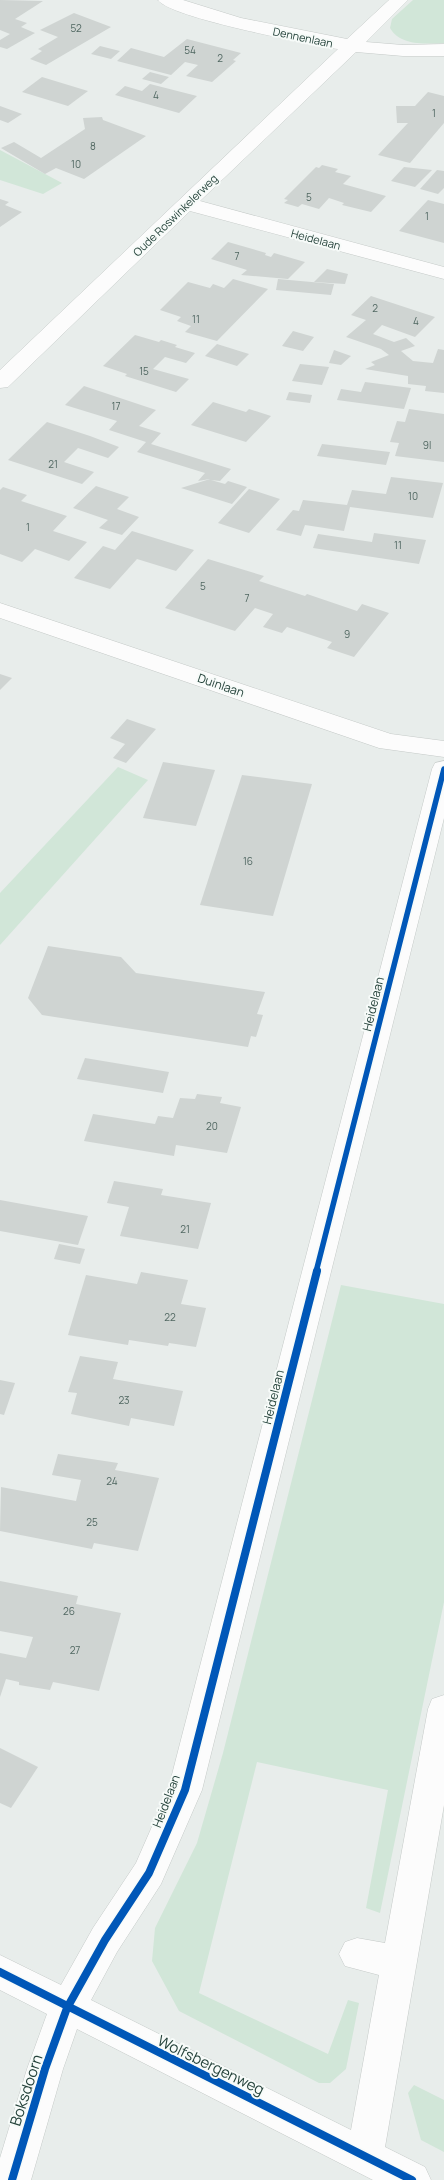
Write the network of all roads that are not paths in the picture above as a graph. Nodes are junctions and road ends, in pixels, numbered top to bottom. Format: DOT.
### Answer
graph roads {
  1 [pos="167,0"];
  2 [pos="399,0"];
  3 [pos="349,47"];
  4 [pos="444,50"];
  5 [pos="187,204"];
  6 [pos="444,273"];
  7 [pos="0,382"];
  8 [pos="0,610"];
  9 [pos="444,748"];
  10 [pos="444,769"];
  11 [pos="444,1709"];
  12 [pos="357,1954"];
  13 [pos="399,1962"];
  14 [pos="0,1972"];
  15 [pos="68,2008"];
  16 [pos="365,2156"];
  17 [pos="12,2180"];
  18 [pos="412,2180"];
  1 -- 3 [label="street, Dennenlaan"];
  2 -- 3 [label="street, Oude Roswinkelerweg"];
  3 -- 4 [label="street, Dennenlaan"];
  3 -- 5 [label="street, Oude Roswinkelerweg"];
  5 -- 6 [label="street, Heidelaan"];
  5 -- 7 [label="street, Oude Roswinkelerweg"];
  8 -- 9 [label="street, Duinlaan"];
  10 -- 15 [label="street, Heidelaan"];
  11 -- 13 [label="street"];
  12 -- 13 [label="street"];
  13 -- 16 [label="street"];
  14 -- 15 [label="street, Wolfsbergenweg"];
  15 -- 16 [label="street, Wolfsbergenweg"];
  15 -- 17 [label="street, Boksdoorn"];
  16 -- 18 [label="street, Wolfsbergenweg"];
}
